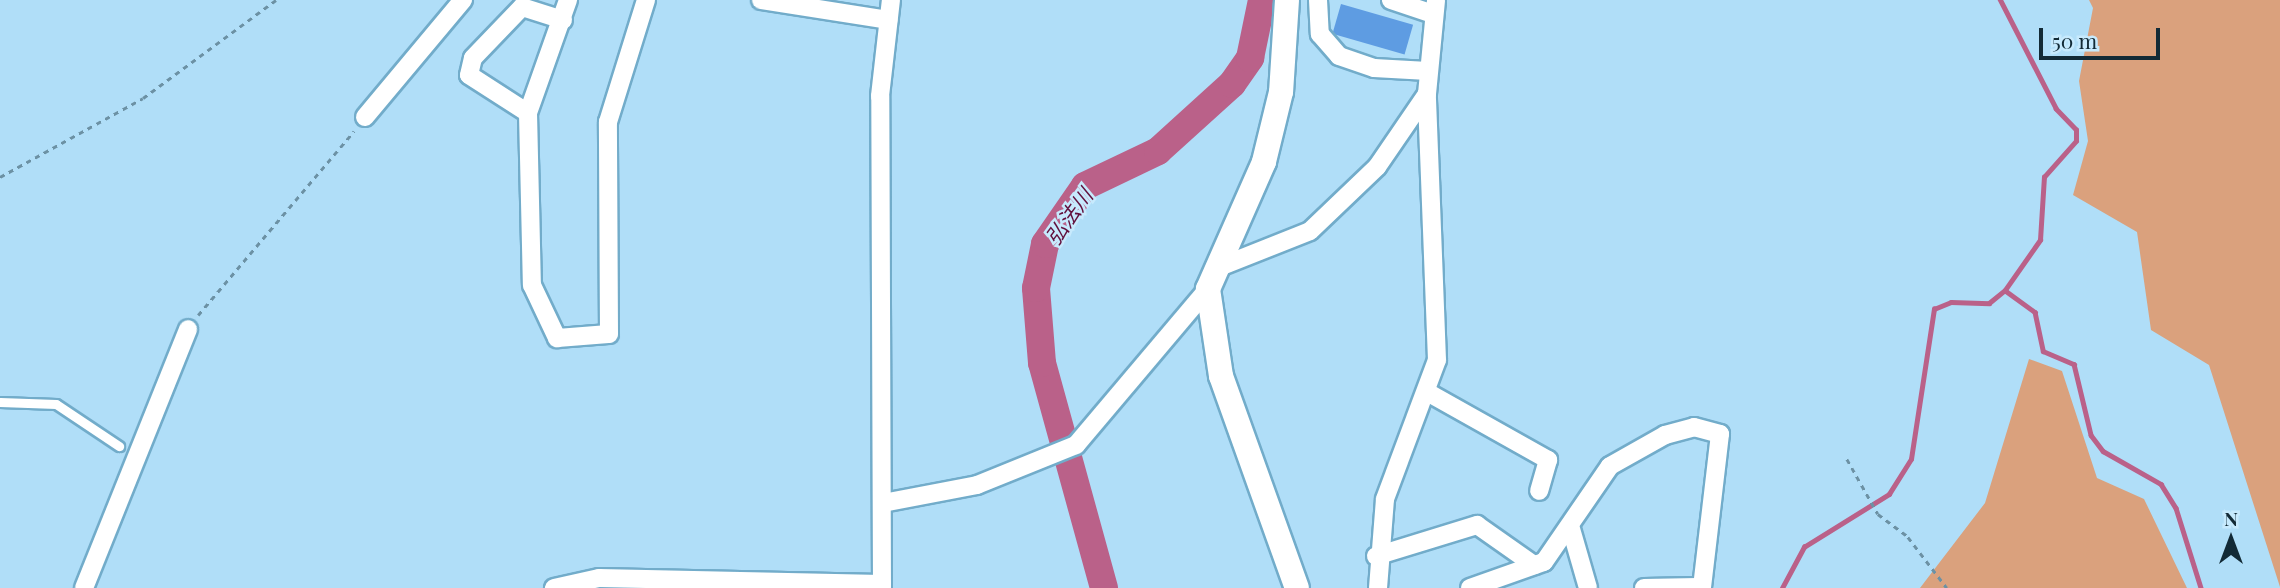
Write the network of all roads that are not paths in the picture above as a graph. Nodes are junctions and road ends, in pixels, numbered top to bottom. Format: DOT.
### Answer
graph roads {
  1 [pos="463,0"];
  2 [pos="568,0"];
  3 [pos="646,0"];
  4 [pos="761,0"];
  5 [pos="891,0"];
  6 [pos="1287,0"];
  7 [pos="1318,0"];
  8 [pos="1391,0"];
  9 [pos="1435,7"];
  10 [pos="563,20"];
  11 [pos="888,20"];
  12 [pos="1428,71"];
  13 [pos="1427,94"];
  14 [pos="528,113"];
  15 [pos="365,117"];
  16 [pos="1212,278"];
  17 [pos="188,329"];
  18 [pos="1427,392"];
  19 [pos="0,402"];
  20 [pos="119,446"];
  21 [pos="1539,491"];
  22 [pos="883,503"];
  23 [pos="1572,529"];
  24 [pos="1376,556"];
  25 [pos="1534,565"];
  26 [pos="882,586"];
  27 [pos="1700,587"];
  28 [pos="84,588"];
  29 [pos="554,588"];
  30 [pos="1297,588"];
  31 [pos="1378,588"];
  32 [pos="1470,588"];
  33 [pos="1588,588"];
  34 [pos="1644,588"];
  1 -- 15 [label="street"];
  2 -- 10 [label="street"];
  3 -- 14 [label="street"];
  4 -- 11 [label="street"];
  5 -- 11 [label="street"];
  6 -- 16 [label="street"];
  7 -- 12 [label="street"];
  8 -- 9 [label="street"];
  9 -- 12 [label="street"];
  10 -- 14 [label="street"];
  10 -- 14 [label="street"];
  11 -- 22 [label="street"];
  12 -- 13 [label="street"];
  13 -- 16 [label="street"];
  13 -- 18 [label="street"];
  16 -- 22 [label="street"];
  16 -- 30 [label="street"];
  17 -- 28 [label="street"];
  18 -- 21 [label="street"];
  18 -- 24 [label="street"];
  19 -- 20 [label="lane"];
  22 -- 26 [label="street"];
  23 -- 25 [label="street"];
  23 -- 27 [label="street"];
  23 -- 33 [label="street"];
  24 -- 25 [label="street"];
  24 -- 31 [label="street"];
  25 -- 32 [label="street"];
  26 -- 29 [label="street"];
  27 -- 34 [label="street"];
}
